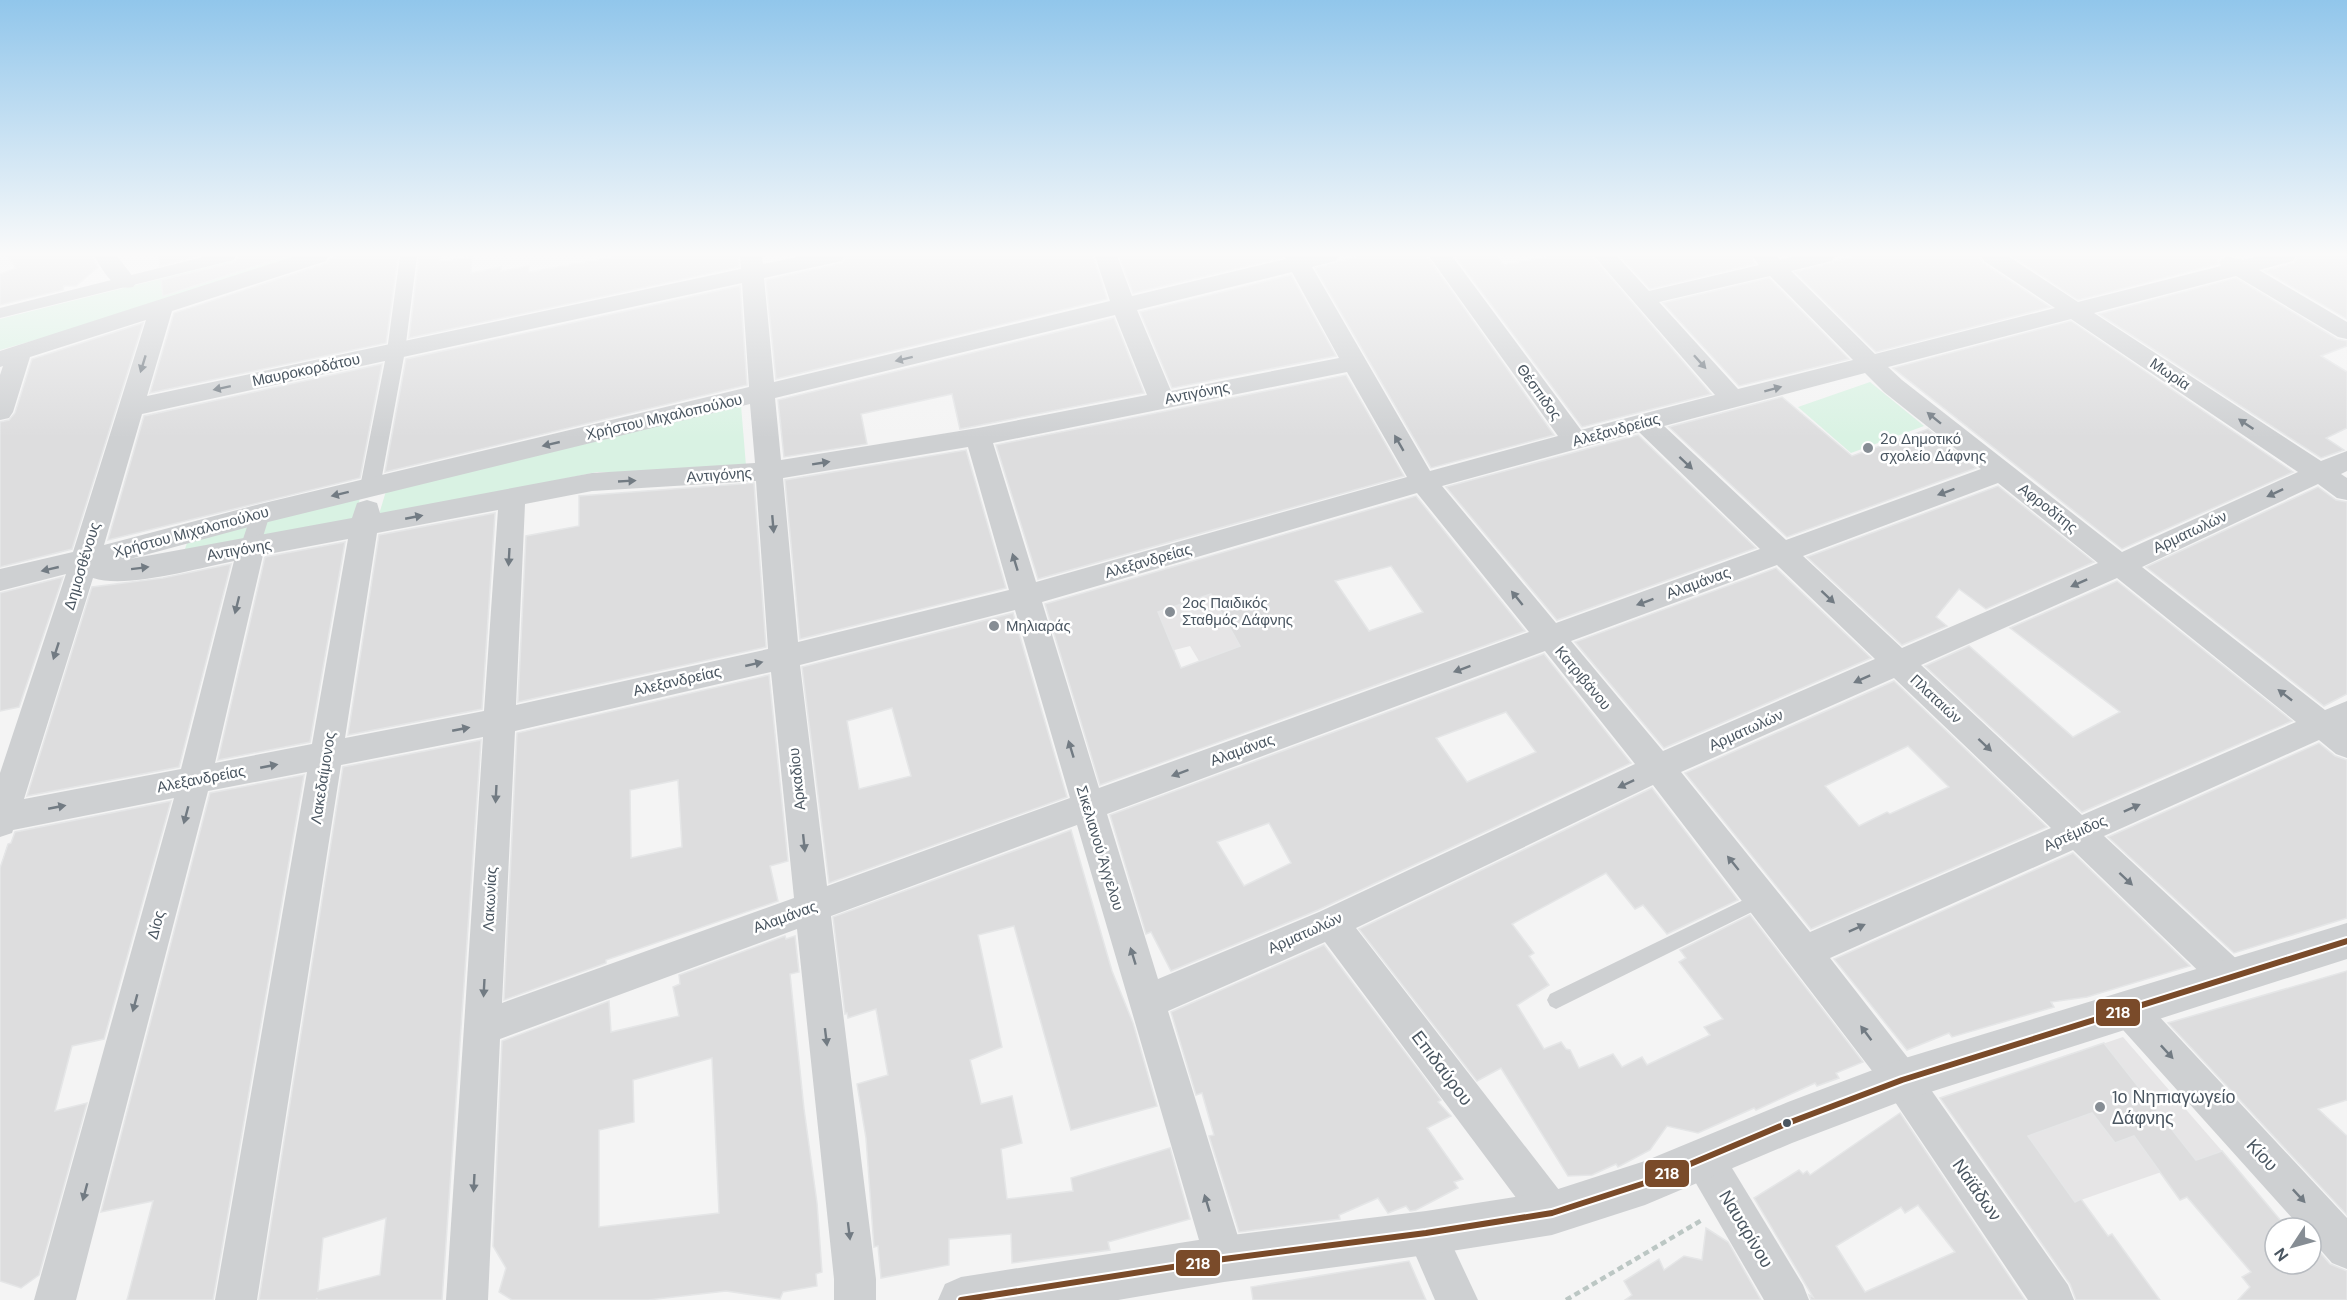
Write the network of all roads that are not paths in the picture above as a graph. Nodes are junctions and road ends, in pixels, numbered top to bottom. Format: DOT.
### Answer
graph roads {
  1 [pos="133,317"];
  2 [pos="158,317"];
  3 [pos="401,317"];
  4 [pos="538,317"];
  5 [pos="757,317"];
  6 [pos="1076,317"];
  7 [pos="1128,317"];
  8 [pos="1329,317"];
  9 [pos="1485,317"];
  10 [pos="1659,317"];
  11 [pos="1822,317"];
  12 [pos="2053,317"];
  13 [pos="2084,317"];
  14 [pos="2321,317"];
  15 [pos="2347,332"];
  16 [pos="396,351"];
  17 [pos="10,355"];
  18 [pos="1354,363"];
  19 [pos="1869,364"];
  20 [pos="764,394"];
  21 [pos="1733,399"];
  22 [pos="1162,400"];
  23 [pos="130,408"];
  24 [pos="0,412"];
  25 [pos="1644,422"];
  26 [pos="978,438"];
  27 [pos="1575,440"];
  28 [pos="2347,460"];
  29 [pos="768,471"];
  30 [pos="2001,472"];
  31 [pos="2319,473"];
  32 [pos="1423,482"];
  33 [pos="370,487"];
  34 [pos="2347,491"];
  35 [pos="512,499"];
  36 [pos="260,514"];
  37 [pos="364,527"];
  38 [pos="251,548"];
  39 [pos="1781,552"];
  40 [pos="85,560"];
  41 [pos="2121,565"];
  42 [pos="0,580"];
  43 [pos="1025,597"];
  44 [pos="1549,638"];
  45 [pos="784,657"];
  46 [pos="1898,663"];
  47 [pos="2334,719"];
  48 [pos="501,721"];
  49 [pos="2347,745"];
  50 [pos="327,755"];
  51 [pos="1658,768"];
  52 [pos="195,780"];
  53 [pos="1088,806"];
  54 [pos="1,820"];
  55 [pos="2077,832"];
  56 [pos="1762,899"];
  57 [pos="811,907"];
  58 [pos="1331,923"];
  59 [pos="2347,941"];
  60 [pos="1804,952"];
  61 [pos="2229,976"];
  62 [pos="1556,1000"];
  63 [pos="1147,1002"];
  64 [pos="2128,1009"];
  65 [pos="482,1028"];
  66 [pos="1902,1080"];
  67 [pos="1704,1159"];
  68 [pos="1552,1213"];
  69 [pos="1426,1233"];
  70 [pos="2347,1248"];
  71 [pos="1224,1259"];
  72 [pos="1122,1289"];
  73 [pos="55,1300"];
  74 [pos="236,1300"];
  75 [pos="467,1300"];
  76 [pos="855,1300"];
  77 [pos="961,1300"];
  78 [pos="1457,1300"];
  79 [pos="1788,1300"];
  80 [pos="2054,1300"];
  1 -- 17 [label="street"];
  2 -- 23 [label="street, Δημοσθένους, one-way"];
  3 -- 16 [label="street, Λακεδαίμονος"];
  4 -- 16 [label="street, Μαυροκορδάτου"];
  5 -- 20 [label="street, Αρκαδίου"];
  6 -- 20 [label="street, Χρήστου Μιχαλοπούλου, one-way"];
  7 -- 22 [label="street"];
  8 -- 18 [label="street, Κατριβάνου"];
  9 -- 27 [label="street, Θέσπιδος"];
  10 -- 21 [label="street, one-way"];
  11 -- 19 [label="street, Αφροδίτης"];
  12 -- 19 [label="street, Αλεξανδρείας"];
  31 -- 13 [label="street, Μωρία, one-way"];
  14 -- 15 [label="street"];
  16 -- 23 [label="street, Μαυροκορδάτου, one-way"];
  16 -- 33 [label="street, Λακεδαίμονος"];
  17 -- 24 [label="street"];
  18 -- 22 [label="street, Αντιγόνης"];
  32 -- 18 [label="street, Κατριβάνου, one-way"];
  21 -- 19 [label="street, Αλεξανδρείας, one-way"];
  30 -- 19 [label="street, Αφροδίτης, one-way"];
  20 -- 29 [label="street, Αρκαδίου"];
  20 -- 33 [label="street, Χρήστου Μιχαλοπούλου, one-way"];
  21 -- 25 [label="street, Αλεξανδρείας"];
  22 -- 26 [label="street, Αντιγόνης"];
  23 -- 40 [label="street, Δημοσθένους"];
  25 -- 27 [label="street, Αλεξανδρείας"];
  25 -- 39 [label="street, Πλαταιών, one-way"];
  29 -- 26 [label="street, Αντιγόνης, one-way"];
  43 -- 26 [label="street, Σικελιανού Άγγελου, one-way"];
  27 -- 32 [label="street, Αλεξανδρείας"];
  28 -- 31 [label="street, Αρματωλών"];
  35 -- 29 [label="street, Αντιγόνης, one-way"];
  29 -- 45 [label="street, Αρκαδίου, one-way"];
  30 -- 39 [label="street, Αλαμάνας, one-way"];
  30 -- 41 [label="street, Αφροδίτης"];
  31 -- 34 [label="street, Μωρία"];
  31 -- 41 [label="street, Αρματωλών, one-way"];
  32 -- 43 [label="street, Αλεξανδρείας"];
  44 -- 32 [label="street, Κατριβάνου, one-way"];
  33 -- 36 [label="street, Χρήστου Μιχαλοπούλου, one-way"];
  33 -- 37 [label="street, Λακεδαίμονος"];
  37 -- 35 [label="street, Αντιγόνης, one-way"];
  35 -- 48 [label="street, Λακωνίας, one-way"];
  36 -- 38 [label="street"];
  36 -- 40 [label="street, Χρήστου Μιχαλοπούλου"];
  37 -- 38 [label="street, Αντιγόνης"];
  37 -- 50 [label="street, Λακεδαίμονος"];
  40 -- 38 [label="street, Αντιγόνης, one-way"];
  38 -- 52 [label="street, Δίος, one-way"];
  39 -- 44 [label="street, Αλαμάνας, one-way"];
  39 -- 46 [label="street, Πλαταιών, one-way"];
  40 -- 42 [label="street, Χρήστου Μιχαλοπούλου, one-way"];
  40 -- 54 [label="street, Δημοσθένους, one-way"];
  41 -- 46 [label="street, Αρματωλών, one-way"];
  47 -- 41 [label="street, Αφροδίτης, one-way"];
  43 -- 45 [label="street, Αλεξανδρείας"];
  53 -- 43 [label="street, Σικελιανού Άγγελου, one-way"];
  44 -- 51 [label="street, Κατριβάνου"];
  44 -- 53 [label="street, Αλαμάνας, one-way"];
  48 -- 45 [label="street, Αλεξανδρείας, one-way"];
  45 -- 57 [label="street, Αρκαδίου, one-way"];
  46 -- 51 [label="street, Αρματωλών, one-way"];
  46 -- 55 [label="street, Πλαταιών, one-way"];
  47 -- 49 [label="street, Αφροδίτης"];
  55 -- 47 [label="street, Αρτέμιδος, one-way"];
  50 -- 48 [label="street, Αλεξανδρείας, one-way"];
  48 -- 65 [label="street, Λακωνίας, one-way"];
  52 -- 50 [label="street, Αλεξανδρείας, one-way"];
  50 -- 74 [label="street, Λακεδαίμονος"];
  56 -- 51 [label="street, Κατριβάνου, one-way"];
  51 -- 58 [label="street, Αρματωλών, one-way"];
  54 -- 52 [label="street, Αλεξανδρείας, one-way"];
  52 -- 73 [label="street, Δίος, one-way"];
  53 -- 57 [label="street, Αλαμάνας"];
  63 -- 53 [label="street, Σικελιανού Άγγελου, one-way"];
  60 -- 55 [label="street, Αρτέμιδος, one-way"];
  55 -- 61 [label="street, Πλαταιών, one-way"];
  56 -- 60 [label="street, Κατριβάνου"];
  56 -- 62 [label="lane"];
  57 -- 65 [label="street, Αλαμάνας"];
  57 -- 76 [label="street, Αρκαδίου, one-way"];
  58 -- 63 [label="street, Αρματωλών"];
  58 -- 68 [label="street, Επιδαύρου"];
  59 -- 61 [label="street"];
  66 -- 60 [label="street, Κατριβάνου, one-way"];
  61 -- 64 [label="street"];
  71 -- 63 [label="street, Σικελιανού Άγγελου, one-way"];
  64 -- 66 [label="street"];
  64 -- 70 [label="street, Κίου, one-way"];
  65 -- 75 [label="street, Λακωνίας, one-way"];
  66 -- 67 [label="street"];
  66 -- 80 [label="street, Ναϊάδων"];
  67 -- 68 [label="street"];
  67 -- 79 [label="street, Ναυαρίνου"];
  68 -- 69 [label="street"];
  69 -- 71 [label="street"];
  69 -- 78 [label="street"];
  71 -- 72 [label="street"];
  72 -- 77 [label="street"];
}
